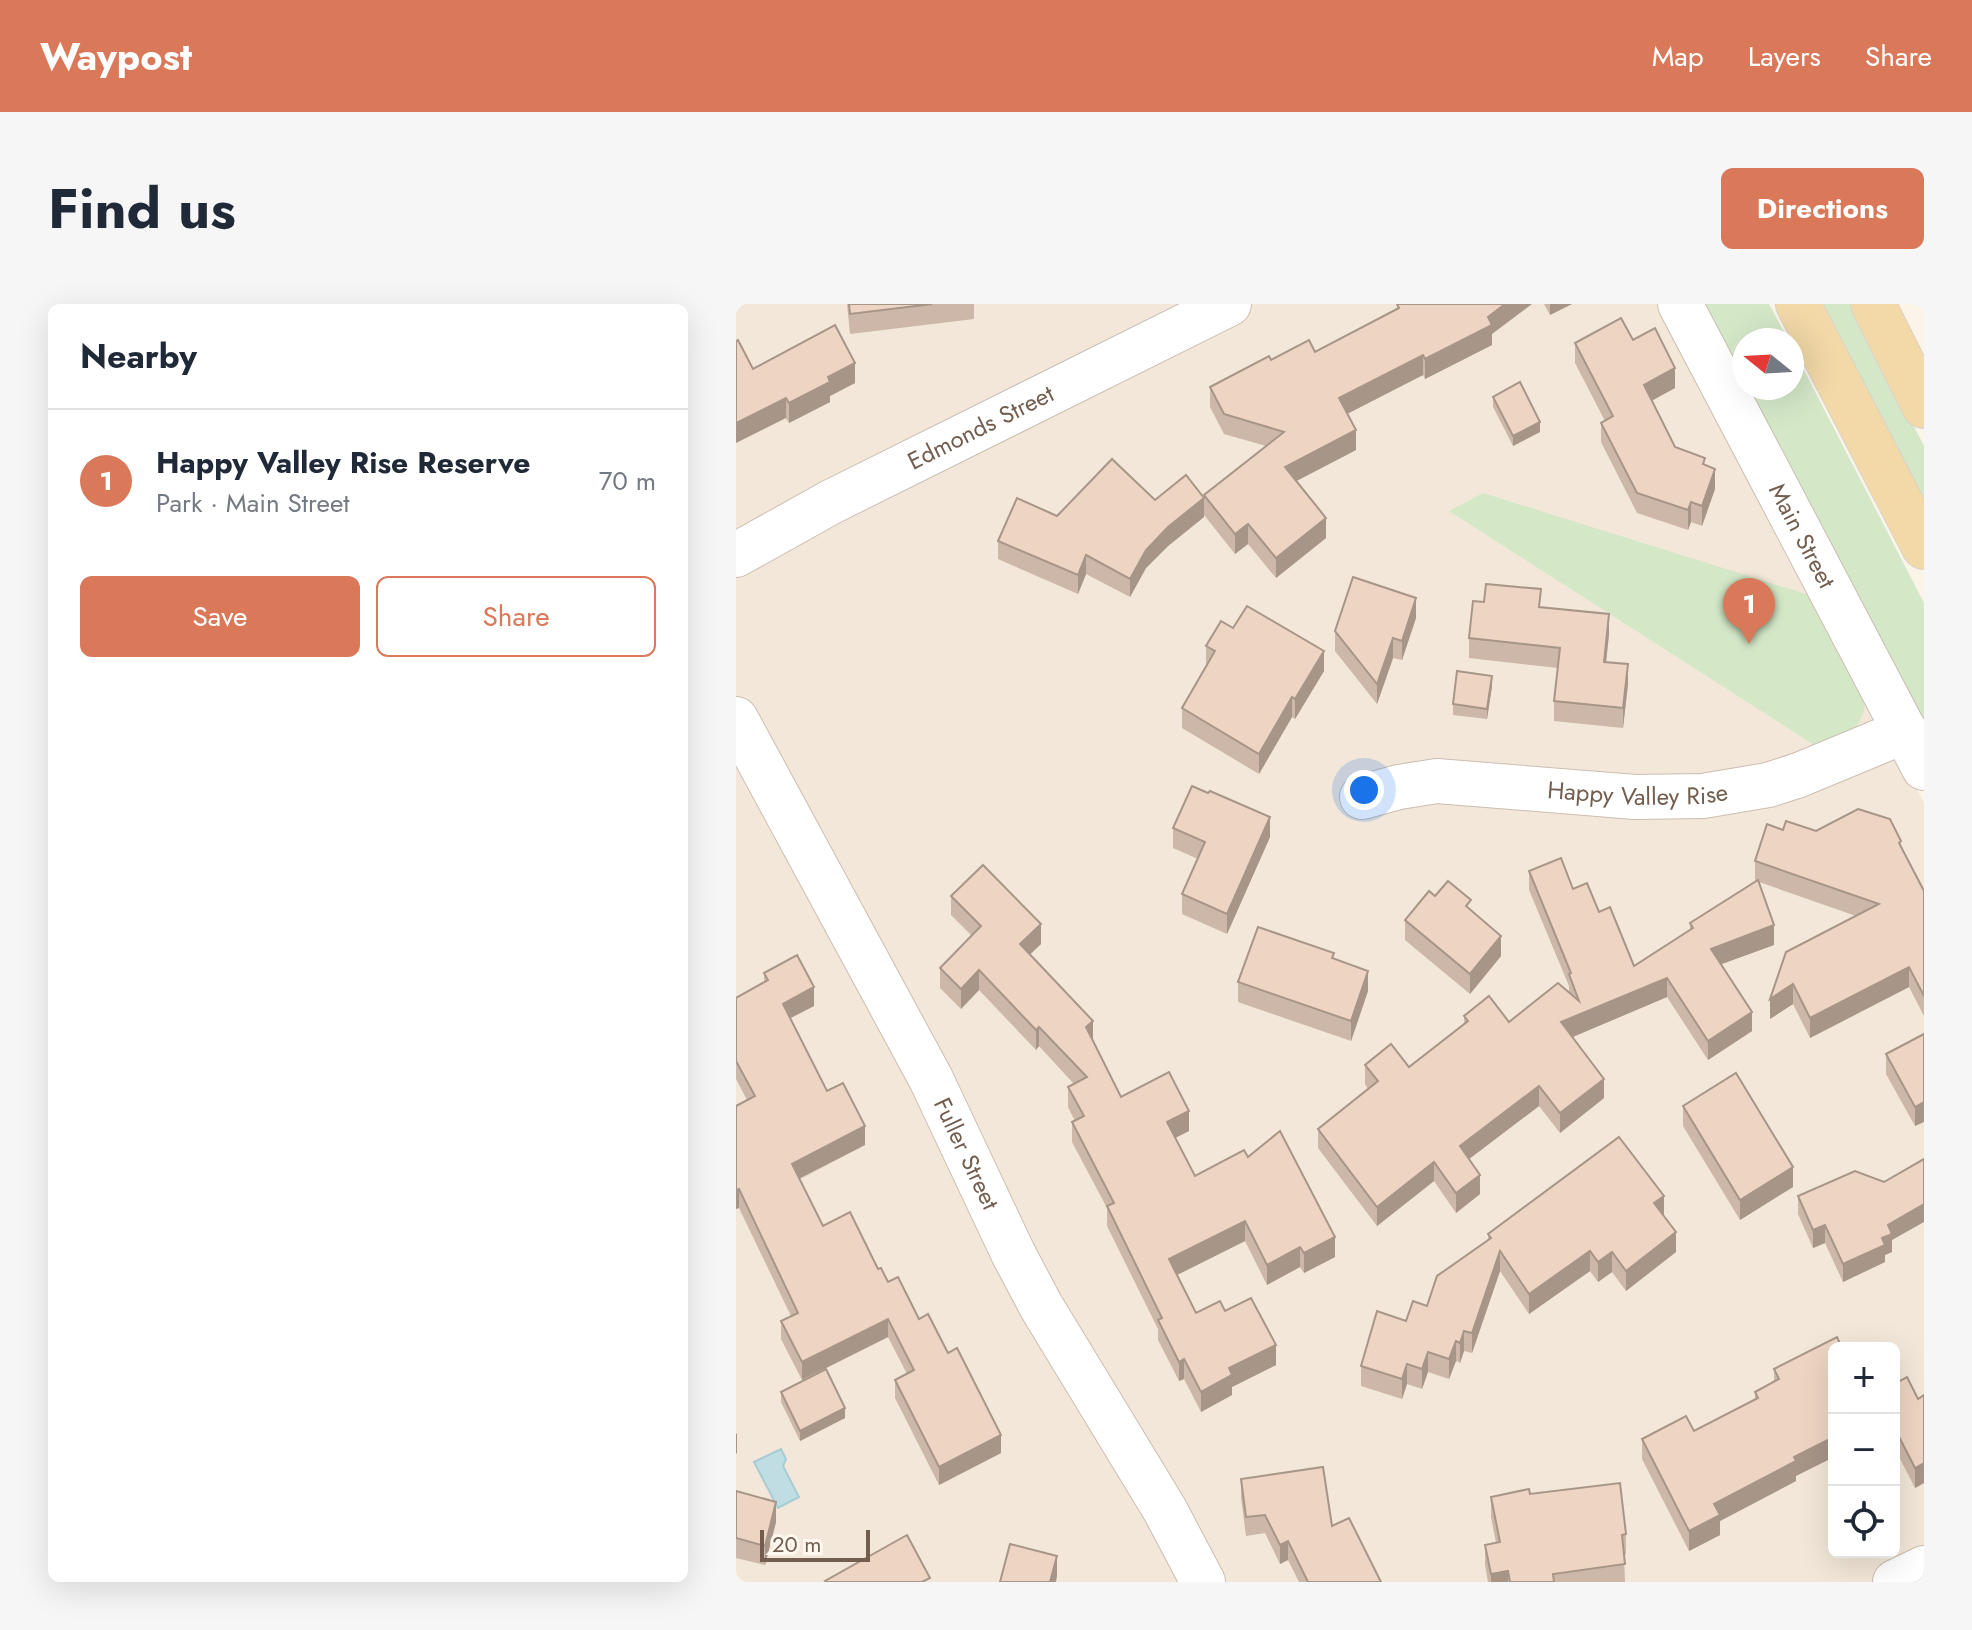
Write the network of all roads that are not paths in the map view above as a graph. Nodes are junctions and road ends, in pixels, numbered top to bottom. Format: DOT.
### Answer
graph roads {
  1 [pos="1229,304"];
  2 [pos="1680,304"];
  3 [pos="1798,304"];
  4 [pos="1873,304"];
  5 [pos="1924,406"];
  6 [pos="1924,547"];
  7 [pos="736,555"];
  8 [pos="736,719"];
  9 [pos="1914,749"];
  10 [pos="1362,797"];
  11 [pos="1924,1568"];
  12 [pos="1203,1582"];
  13 [pos="1895,1582"];
  1 -- 7 [label="street, Edmonds Street"];
  2 -- 9 [label="street, Main Street"];
  3 -- 6 [label="main road"];
  4 -- 5 [label="main road"];
  8 -- 12 [label="street, Fuller Street"];
  9 -- 10 [label="street, Happy Valley Rise"];
  11 -- 13 [label="street"];
}
